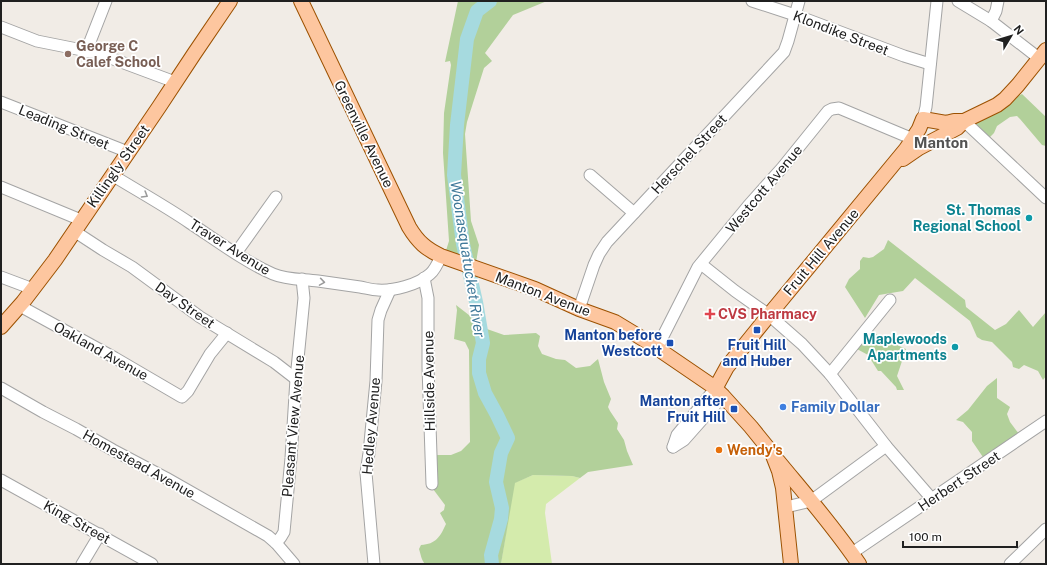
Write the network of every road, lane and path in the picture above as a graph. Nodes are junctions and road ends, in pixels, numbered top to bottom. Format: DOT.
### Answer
graph roads {
  1 [pos="106,1"];
  2 [pos="230,1"];
  3 [pos="301,1"];
  4 [pos="752,1"];
  5 [pos="799,1"];
  6 [pos="937,1"];
  7 [pos="958,1"];
  8 [pos="998,1"];
  9 [pos="796,15"];
  10 [pos="991,21"];
  11 [pos="1,27"];
  12 [pos="86,52"];
  13 [pos="1043,54"];
  14 [pos="930,64"];
  15 [pos="175,82"];
  16 [pos="1,102"];
  17 [pos="923,118"];
  18 [pos="964,121"];
  19 [pos="913,139"];
  20 [pos="128,152"];
  21 [pos="890,169"];
  22 [pos="590,174"];
  23 [pos="112,175"];
  24 [pos="1,188"];
  25 [pos="1044,193"];
  26 [pos="276,197"];
  27 [pos="634,213"];
  28 [pos="78,225"];
  29 [pos="236,253"];
  30 [pos="445,258"];
  31 [pos="701,264"];
  32 [pos="1,277"];
  33 [pos="424,278"];
  34 [pos="302,279"];
  35 [pos="33,289"];
  36 [pos="390,290"];
  37 [pos="890,300"];
  38 [pos="20,306"];
  39 [pos="580,309"];
  40 [pos="769,315"];
  41 [pos="1,327"];
  42 [pos="226,333"];
  43 [pos="657,348"];
  44 [pos="830,374"];
  45 [pos="296,379"];
  46 [pos="1,388"];
  47 [pos="718,392"];
  48 [pos="1046,421"];
  49 [pos="886,446"];
  50 [pos="772,453"];
  51 [pos="1,480"];
  52 [pos="432,484"];
  53 [pos="932,499"];
  54 [pos="811,501"];
  55 [pos="786,507"];
  56 [pos="1046,529"];
  57 [pos="100,534"];
  58 [pos="276,543"];
  59 [pos="856,559"];
  60 [pos="372,561"];
  61 [pos="82,564"];
  62 [pos="152,564"];
  63 [pos="294,564"];
  64 [pos="791,564"];
  65 [pos="1010,564"];
  1 -- 12 [label="street"];
  2 -- 15 [label="main road, Killingly Street"];
  3 -- 30 [label="main road, Greenville Avenue"];
  4 -- 9 [label="street, Klondike Street"];
  5 -- 9 [label="street, Herschel Street"];
  6 -- 14 [label="street"];
  7 -- 10 [label="street"];
  8 -- 10 [label="street"];
  9 -- 14 [label="street, Klondike Street"];
  9 -- 27 [label="street, Herschel Street"];
  10 -- 13 [label="street"];
  11 -- 12 [label="street"];
  12 -- 15 [label="street"];
  13 -- 18 [label="main road, Fruit Hill Avenue"];
  14 -- 17 [label="street"];
  15 -- 20 [label="main road, Killingly Street"];
  16 -- 20 [label="street, Leading Street"];
  17 -- 18 [label="main road, Fruit Hill Avenue"];
  17 -- 19 [label="main road, Fruit Hill Avenue"];
  18 -- 21 [label="main road, Fruit Hill Avenue"];
  18 -- 25 [label="street"];
  19 -- 21 [label="main road, Fruit Hill Avenue"];
  19 -- 31 [label="street, Westcott Avenue"];
  20 -- 23 [label="main road, Killingly Street"];
  21 -- 40 [label="main road, Fruit Hill Avenue"];
  22 -- 27 [label="street"];
  23 -- 28 [label="main road, Killingly Street"];
  23 -- 29 [label="street, Traver Avenue, one-way"];
  24 -- 28 [label="street, Day Street"];
  26 -- 29 [label="street"];
  27 -- 39 [label="street, Herschel Street"];
  28 -- 35 [label="main road, Killingly Street"];
  28 -- 42 [label="street, Day Street"];
  29 -- 34 [label="street, Traver Avenue"];
  30 -- 33 [label="street, Traver Avenue"];
  30 -- 39 [label="main road, Manton Avenue"];
  31 -- 40 [label="street"];
  31 -- 43 [label="street, Westcott Avenue"];
  32 -- 35 [label="street"];
  33 -- 36 [label="street, Traver Avenue"];
  33 -- 52 [label="street, Hillside Avenue"];
  34 -- 36 [label="street, Traver Avenue, one-way"];
  34 -- 45 [label="street, Pleasant View Avenue"];
  35 -- 38 [label="main road, Killingly Street"];
  36 -- 60 [label="street, Hedley Avenue"];
  37 -- 44 [label="street"];
  38 -- 41 [label="main road, Killingly Street"];
  38 -- 42 [label="street, Oakland Avenue"];
  39 -- 43 [label="main road, Manton Avenue"];
  40 -- 44 [label="street"];
  40 -- 47 [label="main road, Fruit Hill Avenue"];
  42 -- 45 [label="street, Day Street"];
  43 -- 47 [label="main road, Manton Avenue"];
  44 -- 49 [label="street"];
  45 -- 58 [label="street, Pleasant View Avenue"];
  46 -- 58 [label="street, Homestead Avenue"];
  47 -- 47 [label="street"];
  47 -- 50 [label="main road, Manton Avenue"];
  48 -- 53 [label="street, Herbert Street"];
  49 -- 53 [label="street"];
  49 -- 54 [label="street"];
  50 -- 54 [label="main road"];
  50 -- 55 [label="main road, Manton Avenue"];
  51 -- 57 [label="street, King Street"];
  53 -- 59 [label="street, Herbert Street"];
  54 -- 55 [label="street"];
  54 -- 59 [label="main road"];
  55 -- 64 [label="main road, Manton Avenue"];
  56 -- 65 [label="street"];
  57 -- 61 [label="street"];
  57 -- 62 [label="street, King Street"];
  58 -- 63 [label="street"];
}
